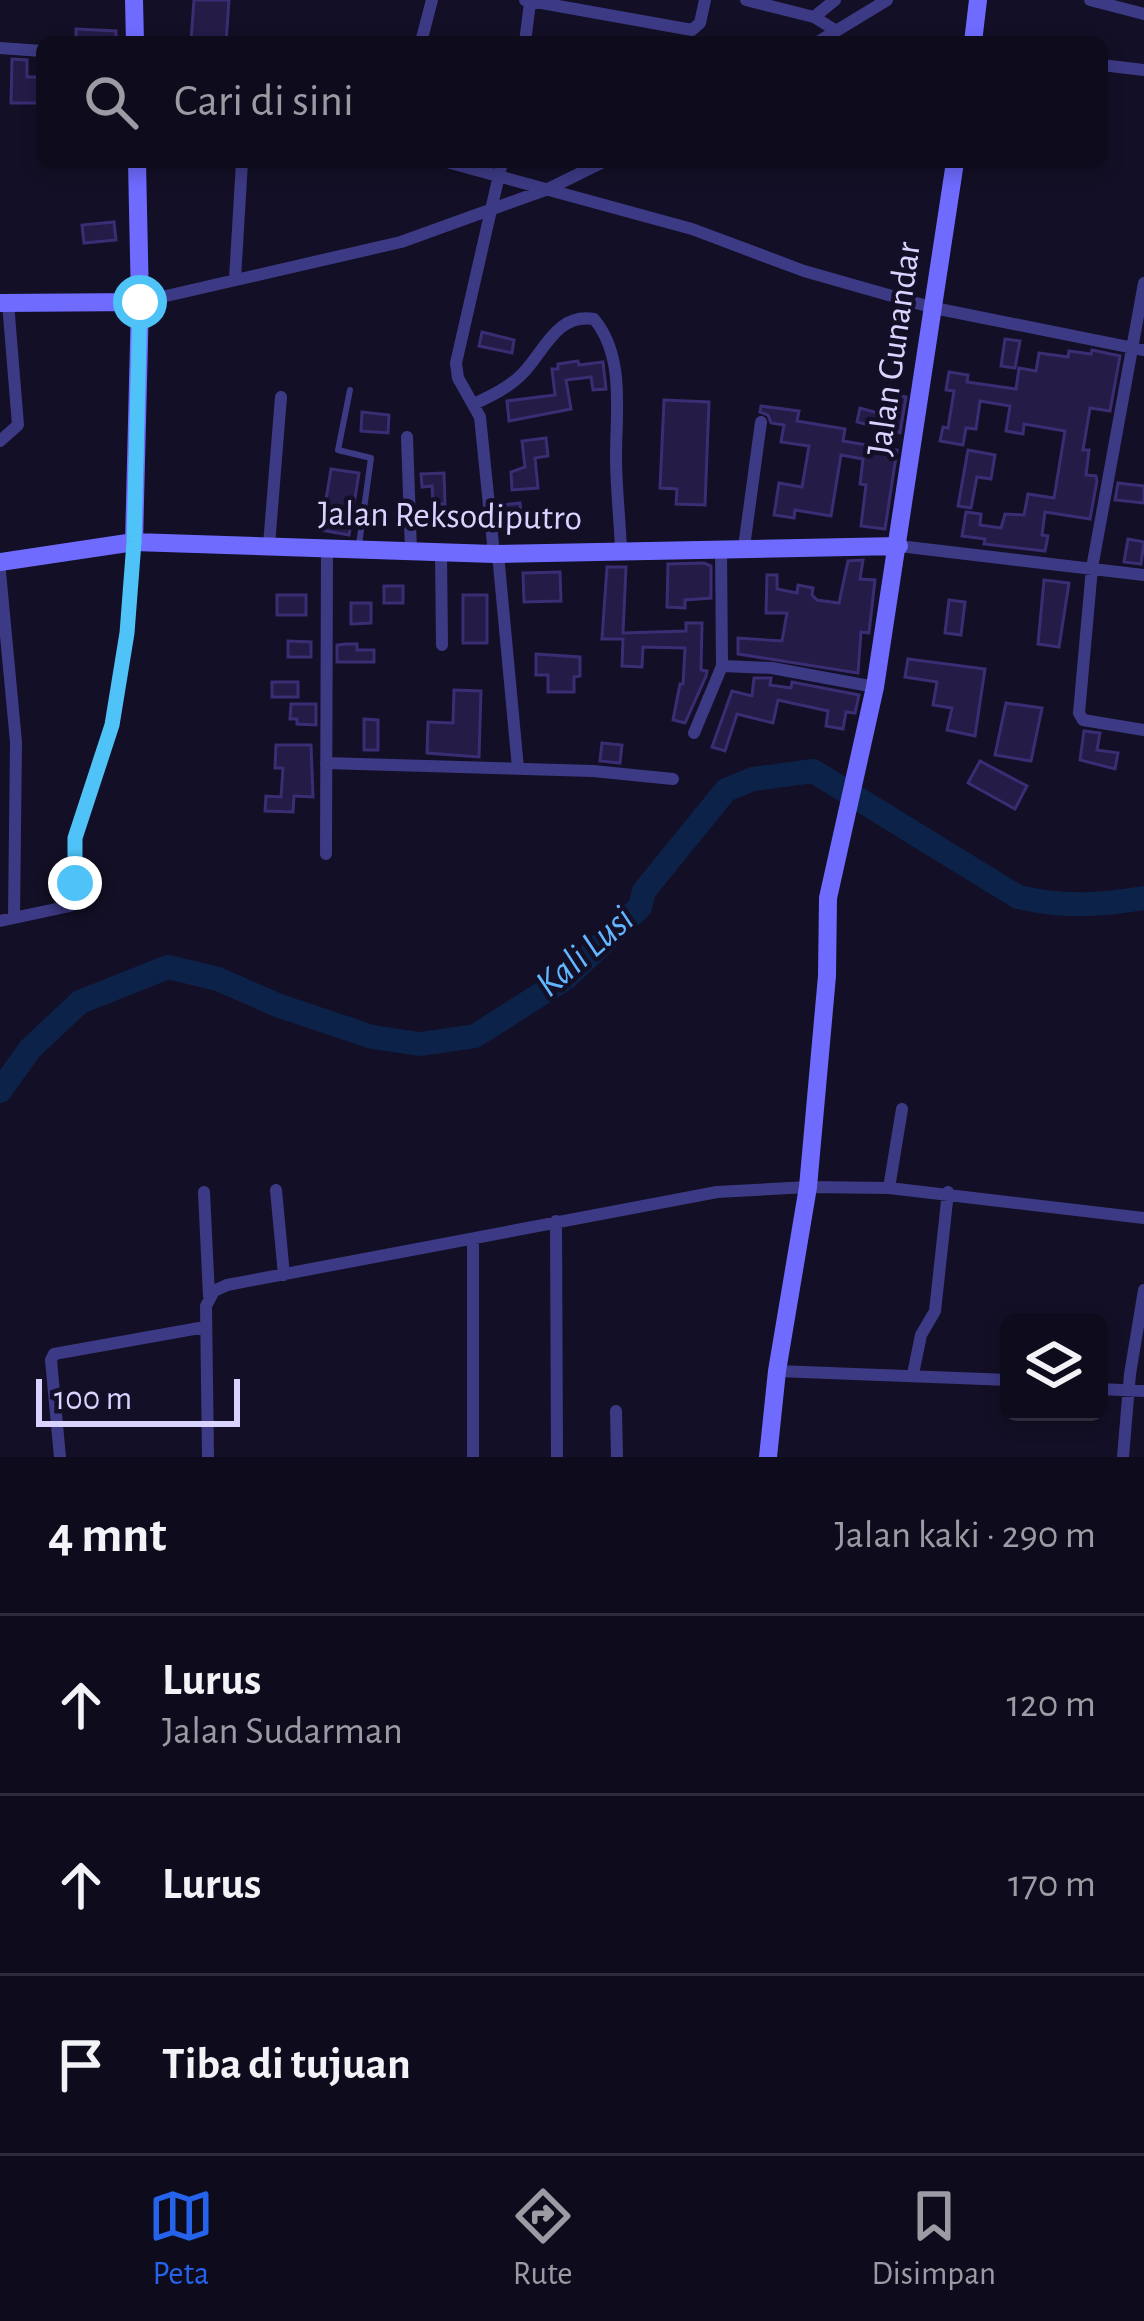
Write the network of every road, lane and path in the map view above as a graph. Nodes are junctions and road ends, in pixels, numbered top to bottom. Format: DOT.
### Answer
graph roads {
  1 [pos="134,0"];
  2 [pos="432,0"];
  3 [pos="705,0"];
  4 [pos="746,0"];
  5 [pos="835,0"];
  6 [pos="887,0"];
  7 [pos="978,0"];
  8 [pos="1090,0"];
  9 [pos="528,1"];
  10 [pos="582,4"];
  11 [pos="1144,14"];
  12 [pos="814,17"];
  13 [pos="835,30"];
  14 [pos="135,36"];
  15 [pos="423,36"];
  16 [pos="525,36"];
  17 [pos="826,36"];
  18 [pos="974,36"];
  19 [pos="0,48"];
  20 [pos="36,51"];
  21 [pos="1108,66"];
  22 [pos="1144,70"];
  23 [pos="137,168"];
  24 [pos="242,168"];
  25 [pos="591,168"];
  26 [pos="954,168"];
  27 [pos="501,169"];
  28 [pos="548,189"];
  29 [pos="493,207"];
  30 [pos="235,279"];
  31 [pos="1144,283"];
  32 [pos="4,302"];
  33 [pos="140,302"];
  34 [pos="934,308"];
  35 [pos="1138,349"];
  36 [pos="350,390"];
  37 [pos="281,397"];
  38 [pos="474,404"];
  39 [pos="761,422"];
  40 [pos="407,437"];
  41 [pos="0,441"];
  42 [pos="137,542"];
  43 [pos="269,544"];
  44 [pos="899,546"];
  45 [pos="327,547"];
  46 [pos="744,547"];
  47 [pos="358,549"];
  48 [pos="721,549"];
  49 [pos="411,551"];
  50 [pos="621,551"];
  51 [pos="441,552"];
  52 [pos="496,554"];
  53 [pos="0,562"];
  54 [pos="1092,568"];
  55 [pos="0,572"];
  56 [pos="1144,575"];
  57 [pos="442,645"];
  58 [pos="722,666"];
  59 [pos="875,686"];
  60 [pos="1144,730"];
  61 [pos="694,734"];
  62 [pos="326,764"];
  63 [pos="518,768"];
  64 [pos="673,779"];
  65 [pos="16,792"];
  66 [pos="0,793"];
  67 [pos="326,854"];
  68 [pos="7,919"];
  69 [pos="902,1108"];
  70 [pos="808,1187"];
  71 [pos="889,1188"];
  72 [pos="276,1190"];
  73 [pos="203,1192"];
  74 [pos="948,1192"];
  75 [pos="1144,1218"];
  76 [pos="556,1221"];
  77 [pos="473,1239"];
  78 [pos="284,1275"];
  79 [pos="1144,1290"];
  80 [pos="209,1296"];
  81 [pos="205,1327"];
  82 [pos="777,1371"];
  83 [pos="913,1374"];
  84 [pos="1000,1379"];
  85 [pos="1108,1389"];
  86 [pos="1129,1390"];
  87 [pos="1144,1391"];
  88 [pos="616,1411"];
  89 [pos="61,1457"];
  90 [pos="208,1457"];
  91 [pos="473,1457"];
  92 [pos="557,1457"];
  93 [pos="617,1457"];
  94 [pos="768,1457"];
  95 [pos="1123,1457"];
  1 -- 14 [label="street"];
  2 -- 15 [label="street"];
  3 -- 10 [label="street"];
  4 -- 12 [label="street"];
  5 -- 12 [label="street"];
  6 -- 13 [label="street"];
  7 -- 18 [label="street"];
  8 -- 11 [label="street"];
  9 -- 10 [label="street"];
  9 -- 16 [label="street"];
  12 -- 13 [label="street"];
  13 -- 17 [label="street"];
  19 -- 20 [label="street"];
  21 -- 22 [label="street"];
  23 -- 33 [label="street"];
  24 -- 30 [label="street"];
  25 -- 28 [label="street"];
  26 -- 34 [label="street, Jalan Gunandar"];
  27 -- 28 [label="street"];
  27 -- 29 [label="street"];
  28 -- 29 [label="street"];
  28 -- 34 [label="street"];
  29 -- 30 [label="street"];
  29 -- 38 [label="street"];
  30 -- 33 [label="street"];
  31 -- 35 [label="street"];
  32 -- 33 [label="street"];
  32 -- 41 [label="street"];
  33 -- 42 [label="street"];
  34 -- 35 [label="street"];
  34 -- 44 [label="street, Jalan Gunandar"];
  35 -- 54 [label="street"];
  36 -- 47 [label="lane"];
  37 -- 43 [label="street"];
  38 -- 50 [label="street"];
  38 -- 52 [label="street"];
  39 -- 46 [label="street"];
  40 -- 49 [label="street"];
  42 -- 43 [label="street, Jalan Reksodiputro"];
  42 -- 53 [label="street, Jalan Reksodiputro"];
  42 -- 68 [label="street"];
  43 -- 45 [label="street, Jalan Reksodiputro"];
  44 -- 46 [label="street, Jalan Reksodiputro"];
  44 -- 54 [label="street"];
  44 -- 59 [label="street, Jalan Gunandar"];
  45 -- 47 [label="street, Jalan Reksodiputro"];
  45 -- 62 [label="street"];
  46 -- 48 [label="street, Jalan Reksodiputro"];
  47 -- 49 [label="street, Jalan Reksodiputro"];
  48 -- 50 [label="street, Jalan Reksodiputro"];
  48 -- 58 [label="street"];
  49 -- 51 [label="street, Jalan Reksodiputro"];
  50 -- 52 [label="street, Jalan Reksodiputro"];
  51 -- 52 [label="street, Jalan Reksodiputro"];
  51 -- 57 [label="street"];
  52 -- 63 [label="street"];
  54 -- 56 [label="street"];
  54 -- 60 [label="street"];
  55 -- 65 [label="street"];
  58 -- 59 [label="street"];
  58 -- 61 [label="street"];
  59 -- 70 [label="street, Jalan Gunandar"];
  62 -- 63 [label="street"];
  62 -- 67 [label="street"];
  63 -- 64 [label="street"];
  65 -- 66 [label="street"];
  65 -- 68 [label="street"];
  69 -- 71 [label="street"];
  70 -- 71 [label="street"];
  70 -- 76 [label="street"];
  70 -- 82 [label="street, Jalan Gunandar"];
  71 -- 74 [label="street"];
  72 -- 78 [label="street"];
  73 -- 80 [label="street"];
  74 -- 75 [label="street"];
  74 -- 83 [label="street"];
  76 -- 77 [label="street"];
  76 -- 92 [label="street"];
  77 -- 78 [label="street"];
  77 -- 91 [label="street"];
  78 -- 80 [label="street"];
  79 -- 86 [label="street"];
  80 -- 81 [label="street"];
  81 -- 89 [label="street"];
  81 -- 90 [label="street"];
  82 -- 83 [label="street"];
  82 -- 94 [label="street, Jalan Gunandar"];
  83 -- 84 [label="street"];
  85 -- 86 [label="street"];
  86 -- 87 [label="street"];
  86 -- 95 [label="street"];
  88 -- 93 [label="street"];
}
